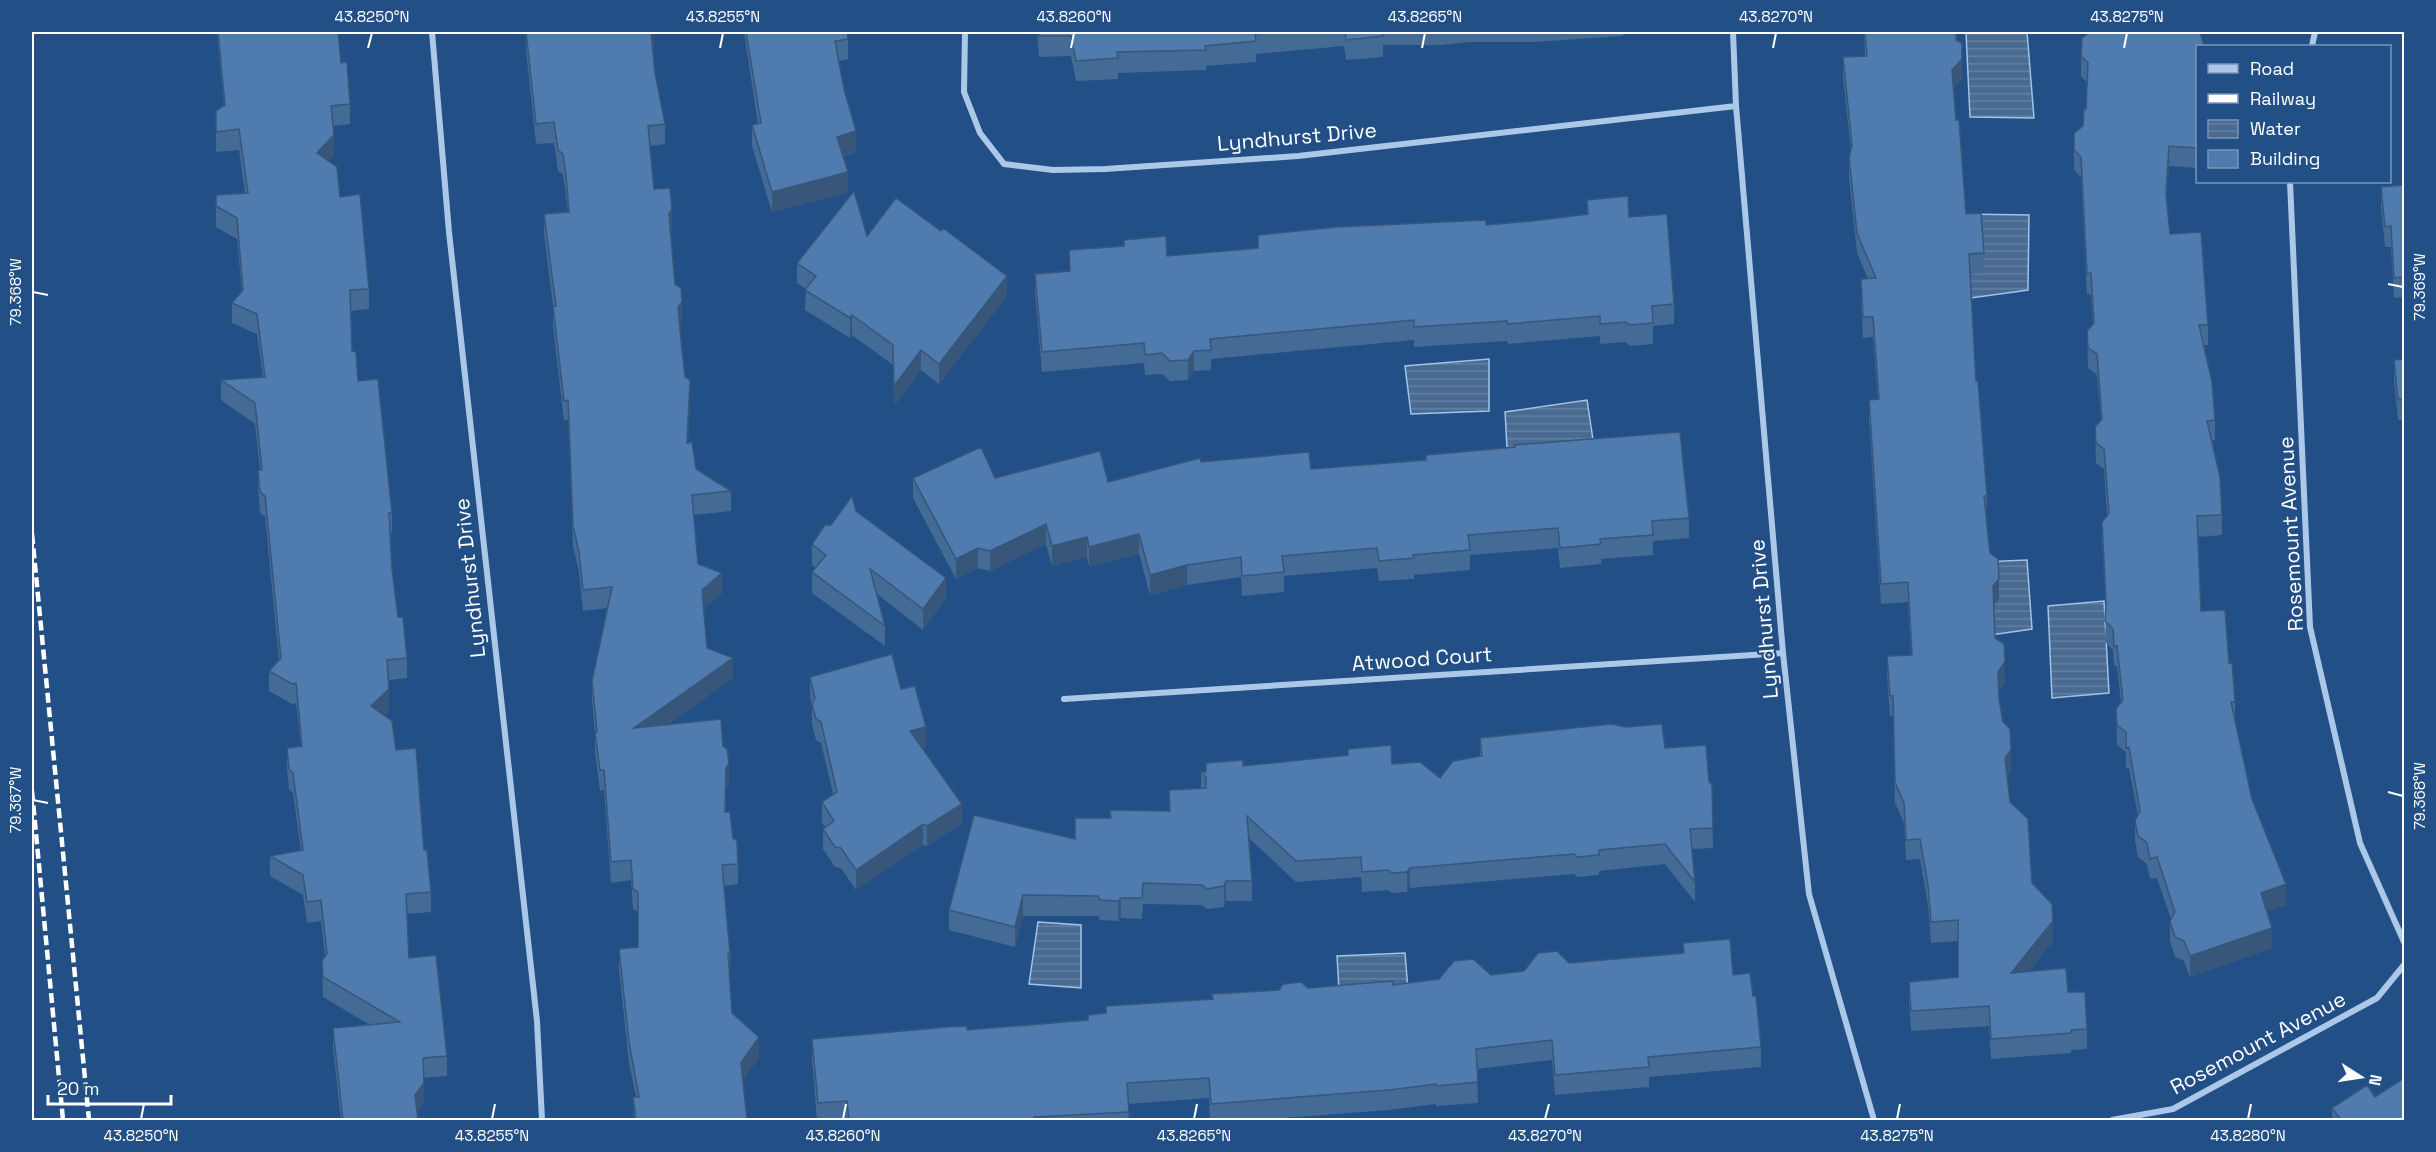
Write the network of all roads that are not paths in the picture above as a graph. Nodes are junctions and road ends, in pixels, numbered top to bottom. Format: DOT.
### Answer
graph roads {
  1 [pos="432,32"];
  2 [pos="964,32"];
  3 [pos="1733,32"];
  4 [pos="1736,106"];
  5 [pos="2290,183"];
  6 [pos="1783,653"];
  7 [pos="1064,699"];
  8 [pos="2404,942"];
  9 [pos="2404,965"];
  10 [pos="542,1120"];
  11 [pos="1874,1120"];
  12 [pos="2112,1120"];
  1 -- 10 [label="street, Lyndhurst Drive"];
  2 -- 4 [label="street, Lyndhurst Drive"];
  3 -- 4 [label="street, Lyndhurst Drive"];
  4 -- 6 [label="street, Lyndhurst Drive"];
  5 -- 8 [label="street, Rosemount Avenue"];
  6 -- 7 [label="street, Atwood Court"];
  6 -- 11 [label="street, Lyndhurst Drive"];
  9 -- 12 [label="street, Rosemount Avenue"];
}
